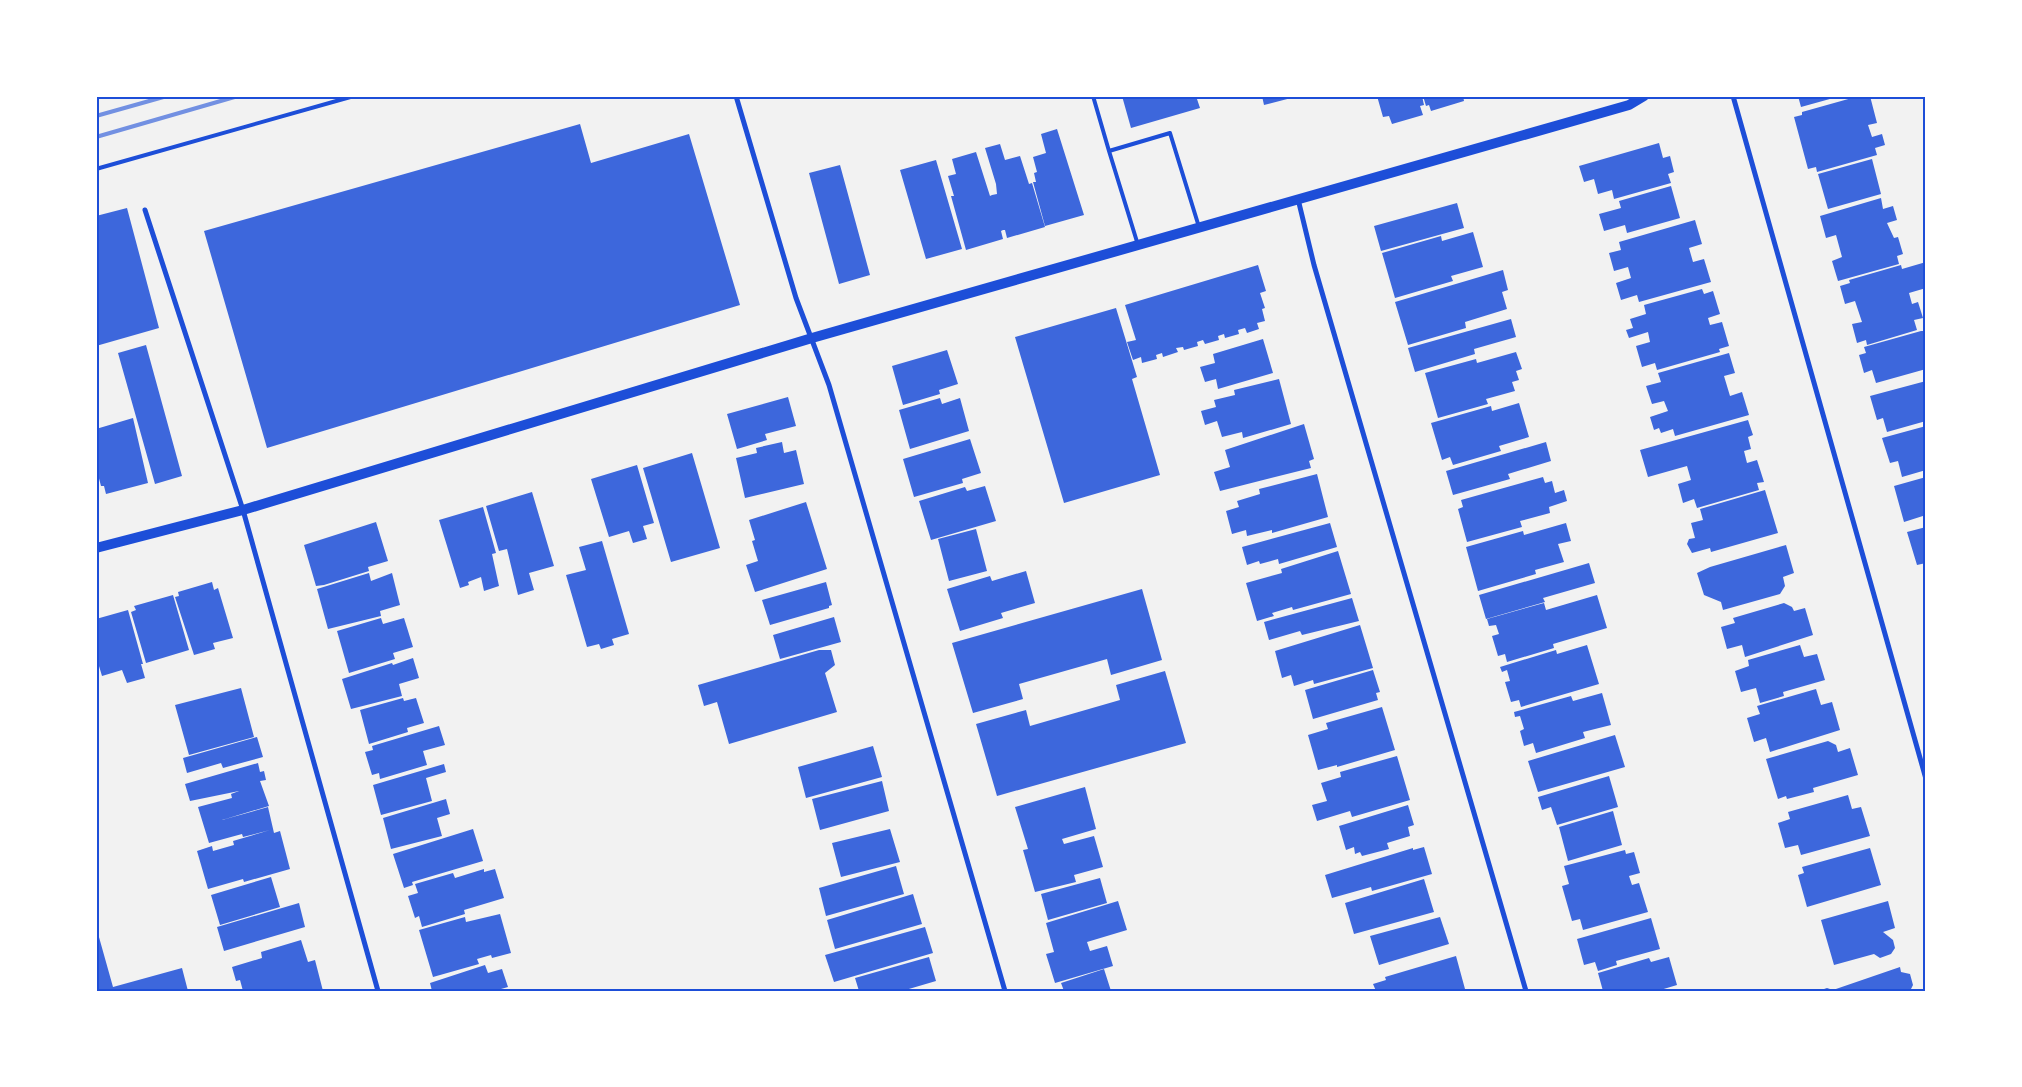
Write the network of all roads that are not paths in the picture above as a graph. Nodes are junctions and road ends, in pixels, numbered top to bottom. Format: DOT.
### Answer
graph roads {
  1 [pos="354,96"];
  2 [pos="736,96"];
  3 [pos="1093,96"];
  4 [pos="1644,96"];
  5 [pos="1733,96"];
  6 [pos="1109,151"];
  7 [pos="96,169"];
  8 [pos="1298,199"];
  9 [pos="145,210"];
  10 [pos="1199,227"];
  11 [pos="1138,245"];
  12 [pos="812,338"];
  13 [pos="243,510"];
  14 [pos="96,548"];
  15 [pos="1926,779"];
  16 [pos="378,991"];
  17 [pos="1005,991"];
  18 [pos="1526,991"];
  1 -- 7 [label="lane"];
  2 -- 12 [label="street"];
  3 -- 6 [label="lane"];
  4 -- 8 [label="main road"];
  5 -- 15 [label="street"];
  6 -- 10 [label="lane"];
  6 -- 11 [label="lane"];
  8 -- 10 [label="main road"];
  8 -- 18 [label="street"];
  9 -- 13 [label="street"];
  10 -- 11 [label="main road"];
  11 -- 12 [label="main road"];
  12 -- 13 [label="main road"];
  12 -- 17 [label="street"];
  13 -- 14 [label="main road"];
  13 -- 16 [label="street"];
}
